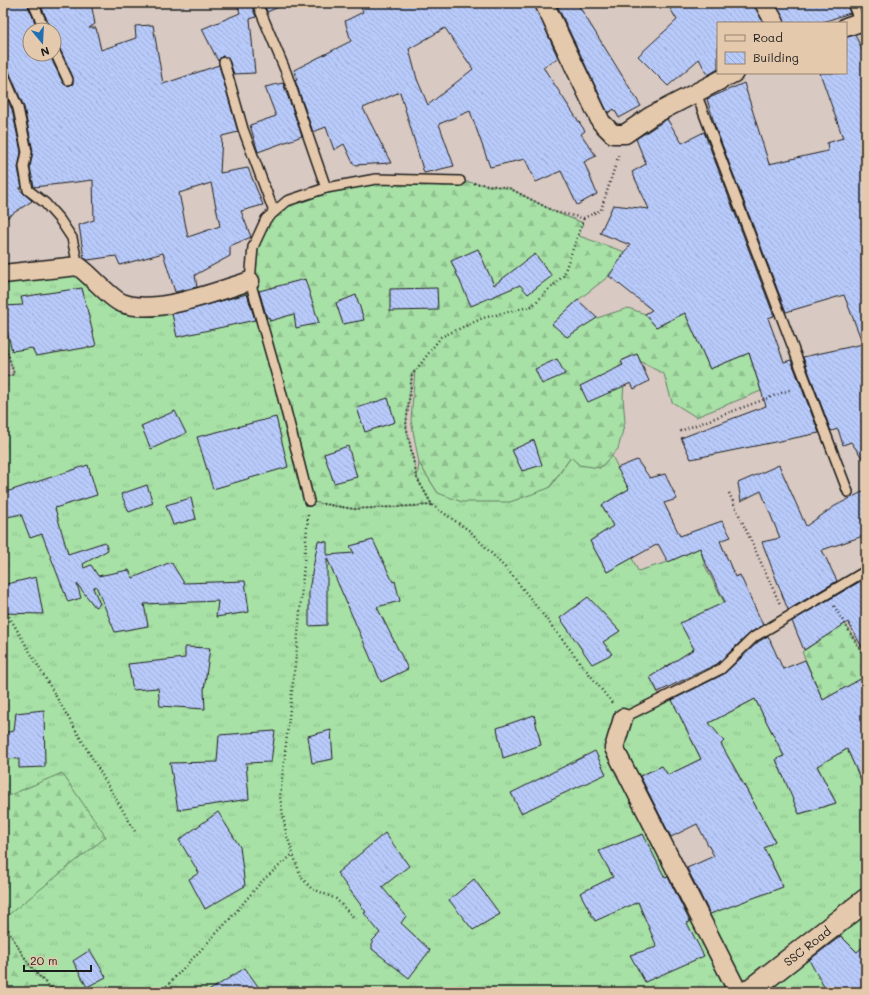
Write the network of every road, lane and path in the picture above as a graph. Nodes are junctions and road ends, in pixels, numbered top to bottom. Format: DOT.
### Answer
graph roads {
  1 [pos="33,3"];
  2 [pos="257,3"];
  3 [pos="544,3"];
  4 [pos="764,3"];
  5 [pos="852,3"];
  6 [pos="41,22"];
  7 [pos="774,22"];
  8 [pos="857,23"];
  9 [pos="60,62"];
  10 [pos="224,62"];
  11 [pos="3,74"];
  12 [pos="732,74"];
  13 [pos="68,80"];
  14 [pos="696,92"];
  15 [pos="625,134"];
  16 [pos="460,181"];
  17 [pos="326,188"];
  18 [pos="274,212"];
  19 [pos="584,218"];
  20 [pos="78,266"];
  21 [pos="3,274"];
  22 [pos="250,281"];
  23 [pos="3,337"];
  24 [pos="3,378"];
  25 [pos="806,384"];
  26 [pos="680,431"];
  27 [pos="848,492"];
  28 [pos="729,493"];
  29 [pos="309,501"];
  30 [pos="432,505"];
  31 [pos="864,572"];
  32 [pos="826,594"];
  33 [pos="3,606"];
  34 [pos="786,618"];
  35 [pos="866,659"];
  36 [pos="623,718"];
  37 [pos="136,833"];
  38 [pos="294,854"];
  39 [pos="866,900"];
  40 [pos="3,919"];
  41 [pos="355,919"];
  42 [pos="56,992"];
  43 [pos="161,992"];
  44 [pos="738,992"];
  45 [pos="748,992"];
  1 -- 6 [label="lane"];
  2 -- 17 [label="lane"];
  3 -- 15 [label="street"];
  4 -- 7 [label="street"];
  5 -- 8 [label="lane"];
  9 -- 13 [label="lane"];
  10 -- 18 [label="lane"];
  11 -- 20 [label="lane"];
  12 -- 14 [label="street"];
  14 -- 15 [label="street"];
  14 -- 25 [label="lane"];
  15 -- 19 [label="path"];
  16 -- 17 [label="lane"];
  16 -- 19 [label="path"];
  17 -- 18 [label="lane"];
  18 -- 22 [label="lane"];
  19 -- 30 [label="path"];
  20 -- 21 [label="street"];
  20 -- 22 [label="street"];
  22 -- 29 [label="lane"];
  23 -- 24 [label="path"];
  25 -- 26 [label="path"];
  25 -- 27 [label="lane"];
  28 -- 34 [label="path"];
  29 -- 30 [label="path"];
  29 -- 38 [label="path"];
  30 -- 36 [label="path"];
  31 -- 32 [label="lane"];
  32 -- 34 [label="lane"];
  32 -- 35 [label="path"];
  33 -- 37 [label="path"];
  34 -- 36 [label="lane"];
  36 -- 44 [label="street"];
  38 -- 41 [label="path"];
  38 -- 43 [label="path"];
  39 -- 45 [label="street, SSC Road"];
  40 -- 42 [label="path"];
}
